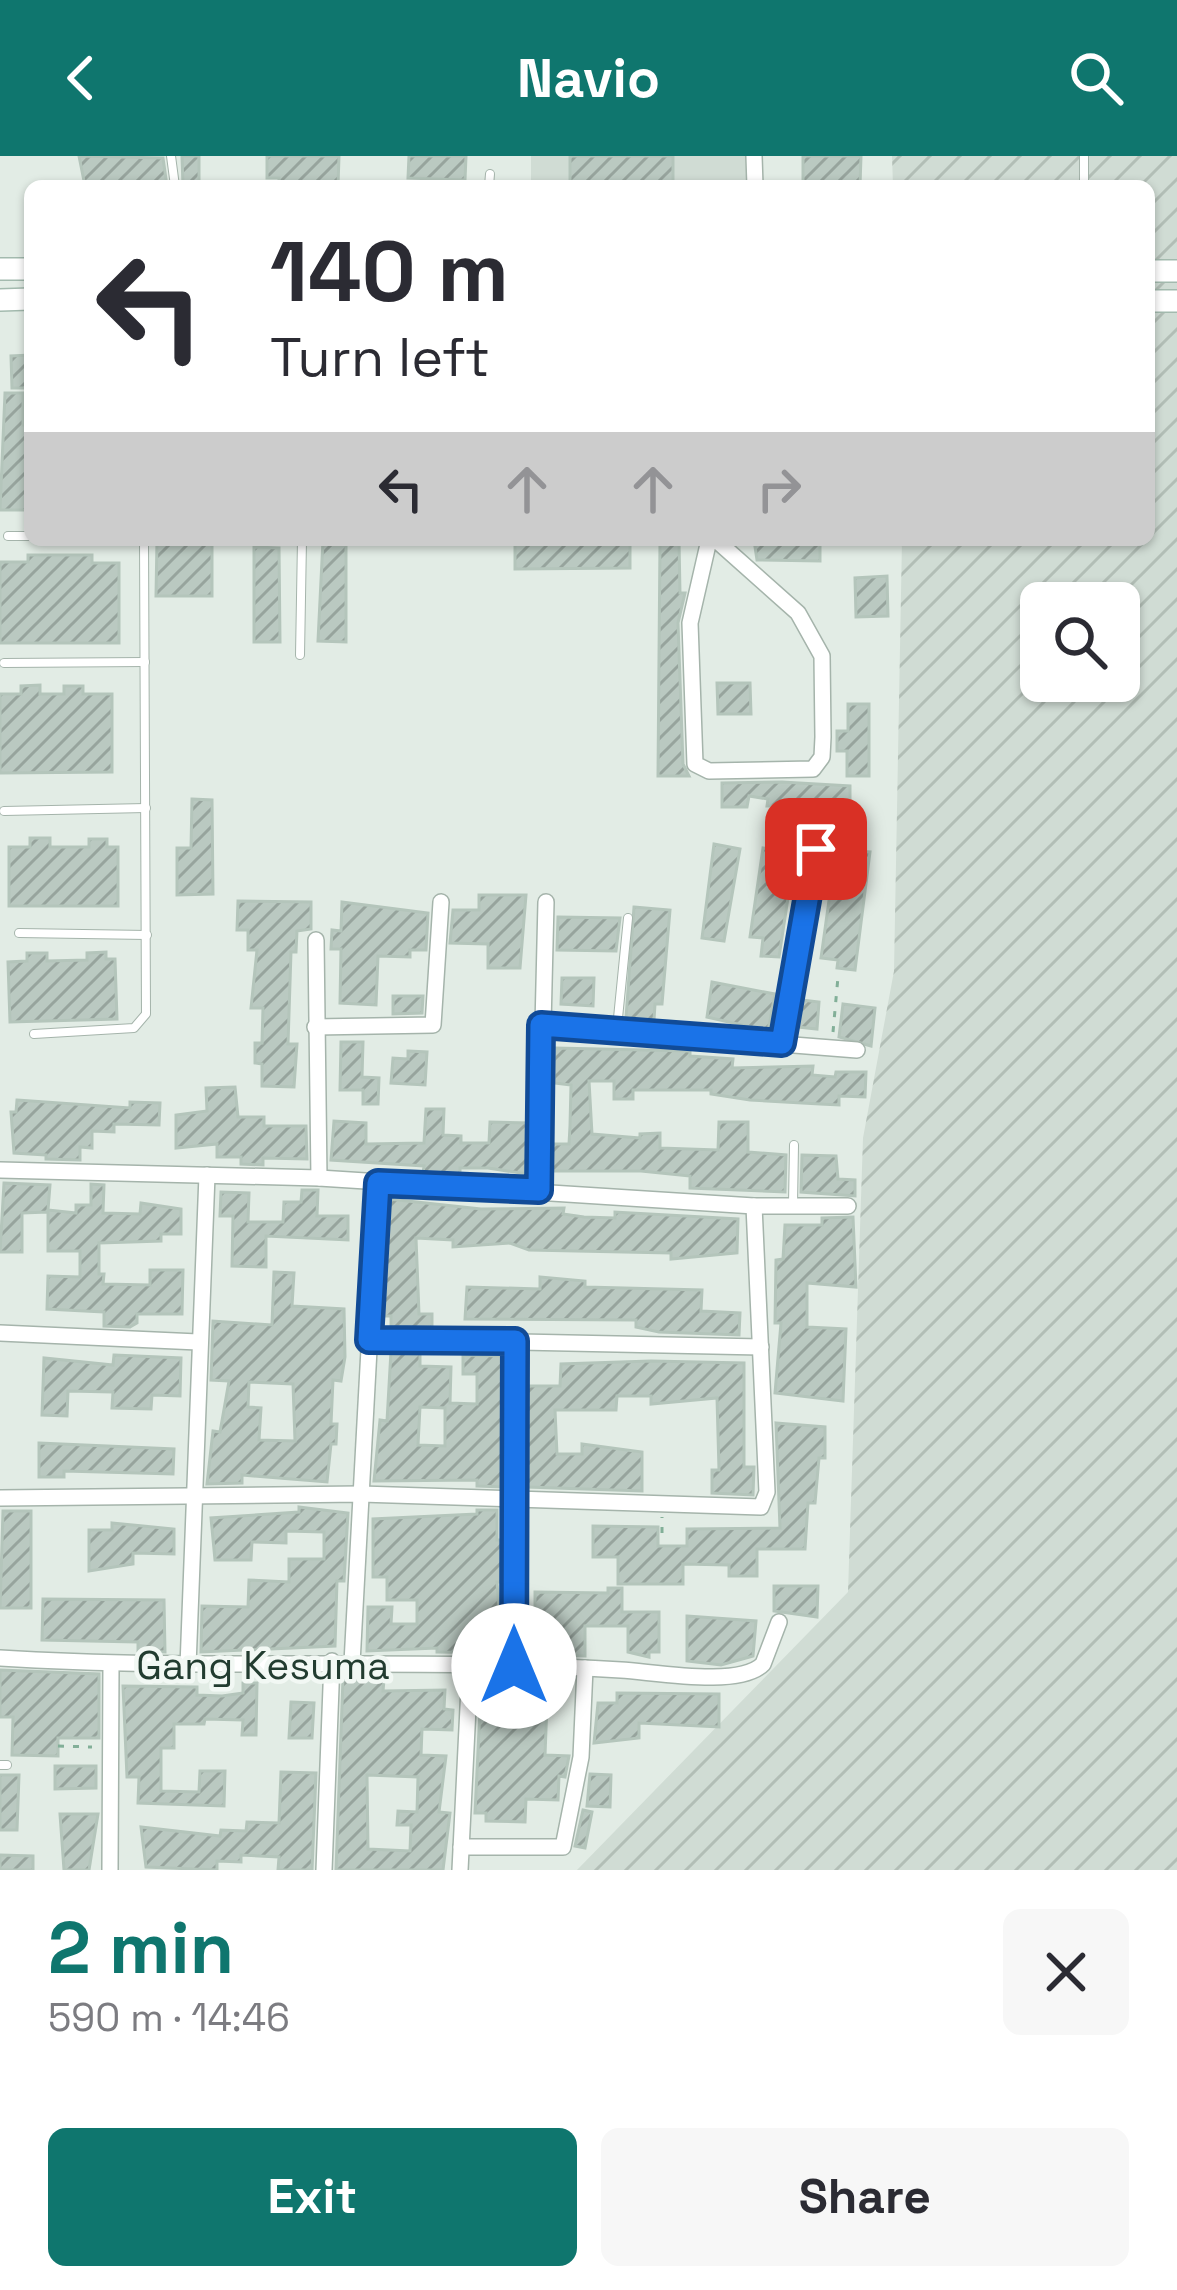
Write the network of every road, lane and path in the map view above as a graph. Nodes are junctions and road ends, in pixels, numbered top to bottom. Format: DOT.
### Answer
graph roads {
  1 [pos="490,174"];
  2 [pos="490,180"];
  3 [pos="8,536"];
  4 [pos="24,536"];
  5 [pos="144,546"];
  6 [pos="302,546"];
  7 [pos="711,546"];
  8 [pos="720,546"];
  9 [pos="300,655"];
  10 [pos="145,662"];
  11 [pos="4,663"];
  12 [pos="146,808"];
  13 [pos="4,811"];
  14 [pos="816,849"];
  15 [pos="441,902"];
  16 [pos="545,902"];
  17 [pos="628,918"];
  18 [pos="19,933"];
  19 [pos="148,935"];
  20 [pos="316,940"];
  21 [pos="838,977"];
  22 [pos="541,1025"];
  23 [pos="315,1027"];
  24 [pos="617,1028"];
  25 [pos="34,1034"];
  26 [pos="782,1043"];
  27 [pos="831,1046"];
  28 [pos="857,1050"];
  29 [pos="794,1145"];
  30 [pos="0,1170"];
  31 [pos="207,1175"];
  32 [pos="319,1178"];
  33 [pos="378,1183"];
  34 [pos="539,1190"];
  35 [pos="793,1205"];
  36 [pos="754,1206"];
  37 [pos="848,1206"];
  38 [pos="0,1333"];
  39 [pos="369,1340"];
  40 [pos="515,1341"];
  41 [pos="198,1342"];
  42 [pos="761,1347"];
  43 [pos="361,1494"];
  44 [pos="0,1498"];
  45 [pos="514,1498"];
  46 [pos="196,1499"];
  47 [pos="779,1622"];
  48 [pos="0,1658"];
  49 [pos="332,1661"];
  50 [pos="352,1663"];
  51 [pos="111,1665"];
  52 [pos="188,1666"];
  53 [pos="514,1666"];
  54 [pos="470,1667"];
  55 [pos="584,1667"];
  56 [pos="58,1746"];
  57 [pos="111,1747"];
  58 [pos="461,1846"];
  59 [pos="110,1870"];
  60 [pos="324,1870"];
  61 [pos="460,1870"];
  1 -- 2 [label="lane"];
  3 -- 4 [label="lane"];
  5 -- 10 [label="lane"];
  6 -- 9 [label="lane"];
  7 -- 8 [label="street"];
  10 -- 11 [label="lane"];
  10 -- 12 [label="lane"];
  12 -- 13 [label="lane"];
  12 -- 19 [label="lane"];
  14 -- 26 [label="street"];
  15 -- 23 [label="street"];
  16 -- 22 [label="street"];
  17 -- 24 [label="lane"];
  18 -- 19 [label="lane"];
  19 -- 25 [label="lane"];
  20 -- 23 [label="street"];
  21 -- 27 [label="path"];
  22 -- 24 [label="street"];
  22 -- 34 [label="street"];
  23 -- 32 [label="street"];
  24 -- 26 [label="street"];
  26 -- 27 [label="street"];
  27 -- 28 [label="street"];
  29 -- 35 [label="lane"];
  30 -- 31 [label="street"];
  31 -- 32 [label="street"];
  31 -- 41 [label="street"];
  32 -- 33 [label="street"];
  33 -- 34 [label="street"];
  33 -- 39 [label="street"];
  34 -- 36 [label="street"];
  35 -- 36 [label="street"];
  35 -- 37 [label="street"];
  36 -- 42 [label="street"];
  38 -- 41 [label="street"];
  39 -- 40 [label="street"];
  39 -- 43 [label="street"];
  40 -- 42 [label="street"];
  40 -- 45 [label="street"];
  41 -- 46 [label="street"];
  42 -- 45 [label="street"];
  43 -- 45 [label="street"];
  43 -- 46 [label="street"];
  43 -- 50 [label="street"];
  44 -- 46 [label="street"];
  45 -- 53 [label="street"];
  46 -- 52 [label="street"];
  47 -- 55 [label="street, Gang Kesuma"];
  48 -- 51 [label="street, Gang Kesuma"];
  49 -- 50 [label="street, Gang Kesuma"];
  49 -- 52 [label="street, Gang Kesuma"];
  49 -- 60 [label="street"];
  50 -- 54 [label="street, Gang Kesuma"];
  51 -- 52 [label="street, Gang Kesuma"];
  51 -- 57 [label="street"];
  53 -- 54 [label="street, Gang Kesuma"];
  53 -- 55 [label="street, Gang Kesuma"];
  54 -- 58 [label="street"];
  55 -- 58 [label="street"];
  56 -- 57 [label="path"];
  57 -- 59 [label="street"];
  58 -- 61 [label="street"];
}
